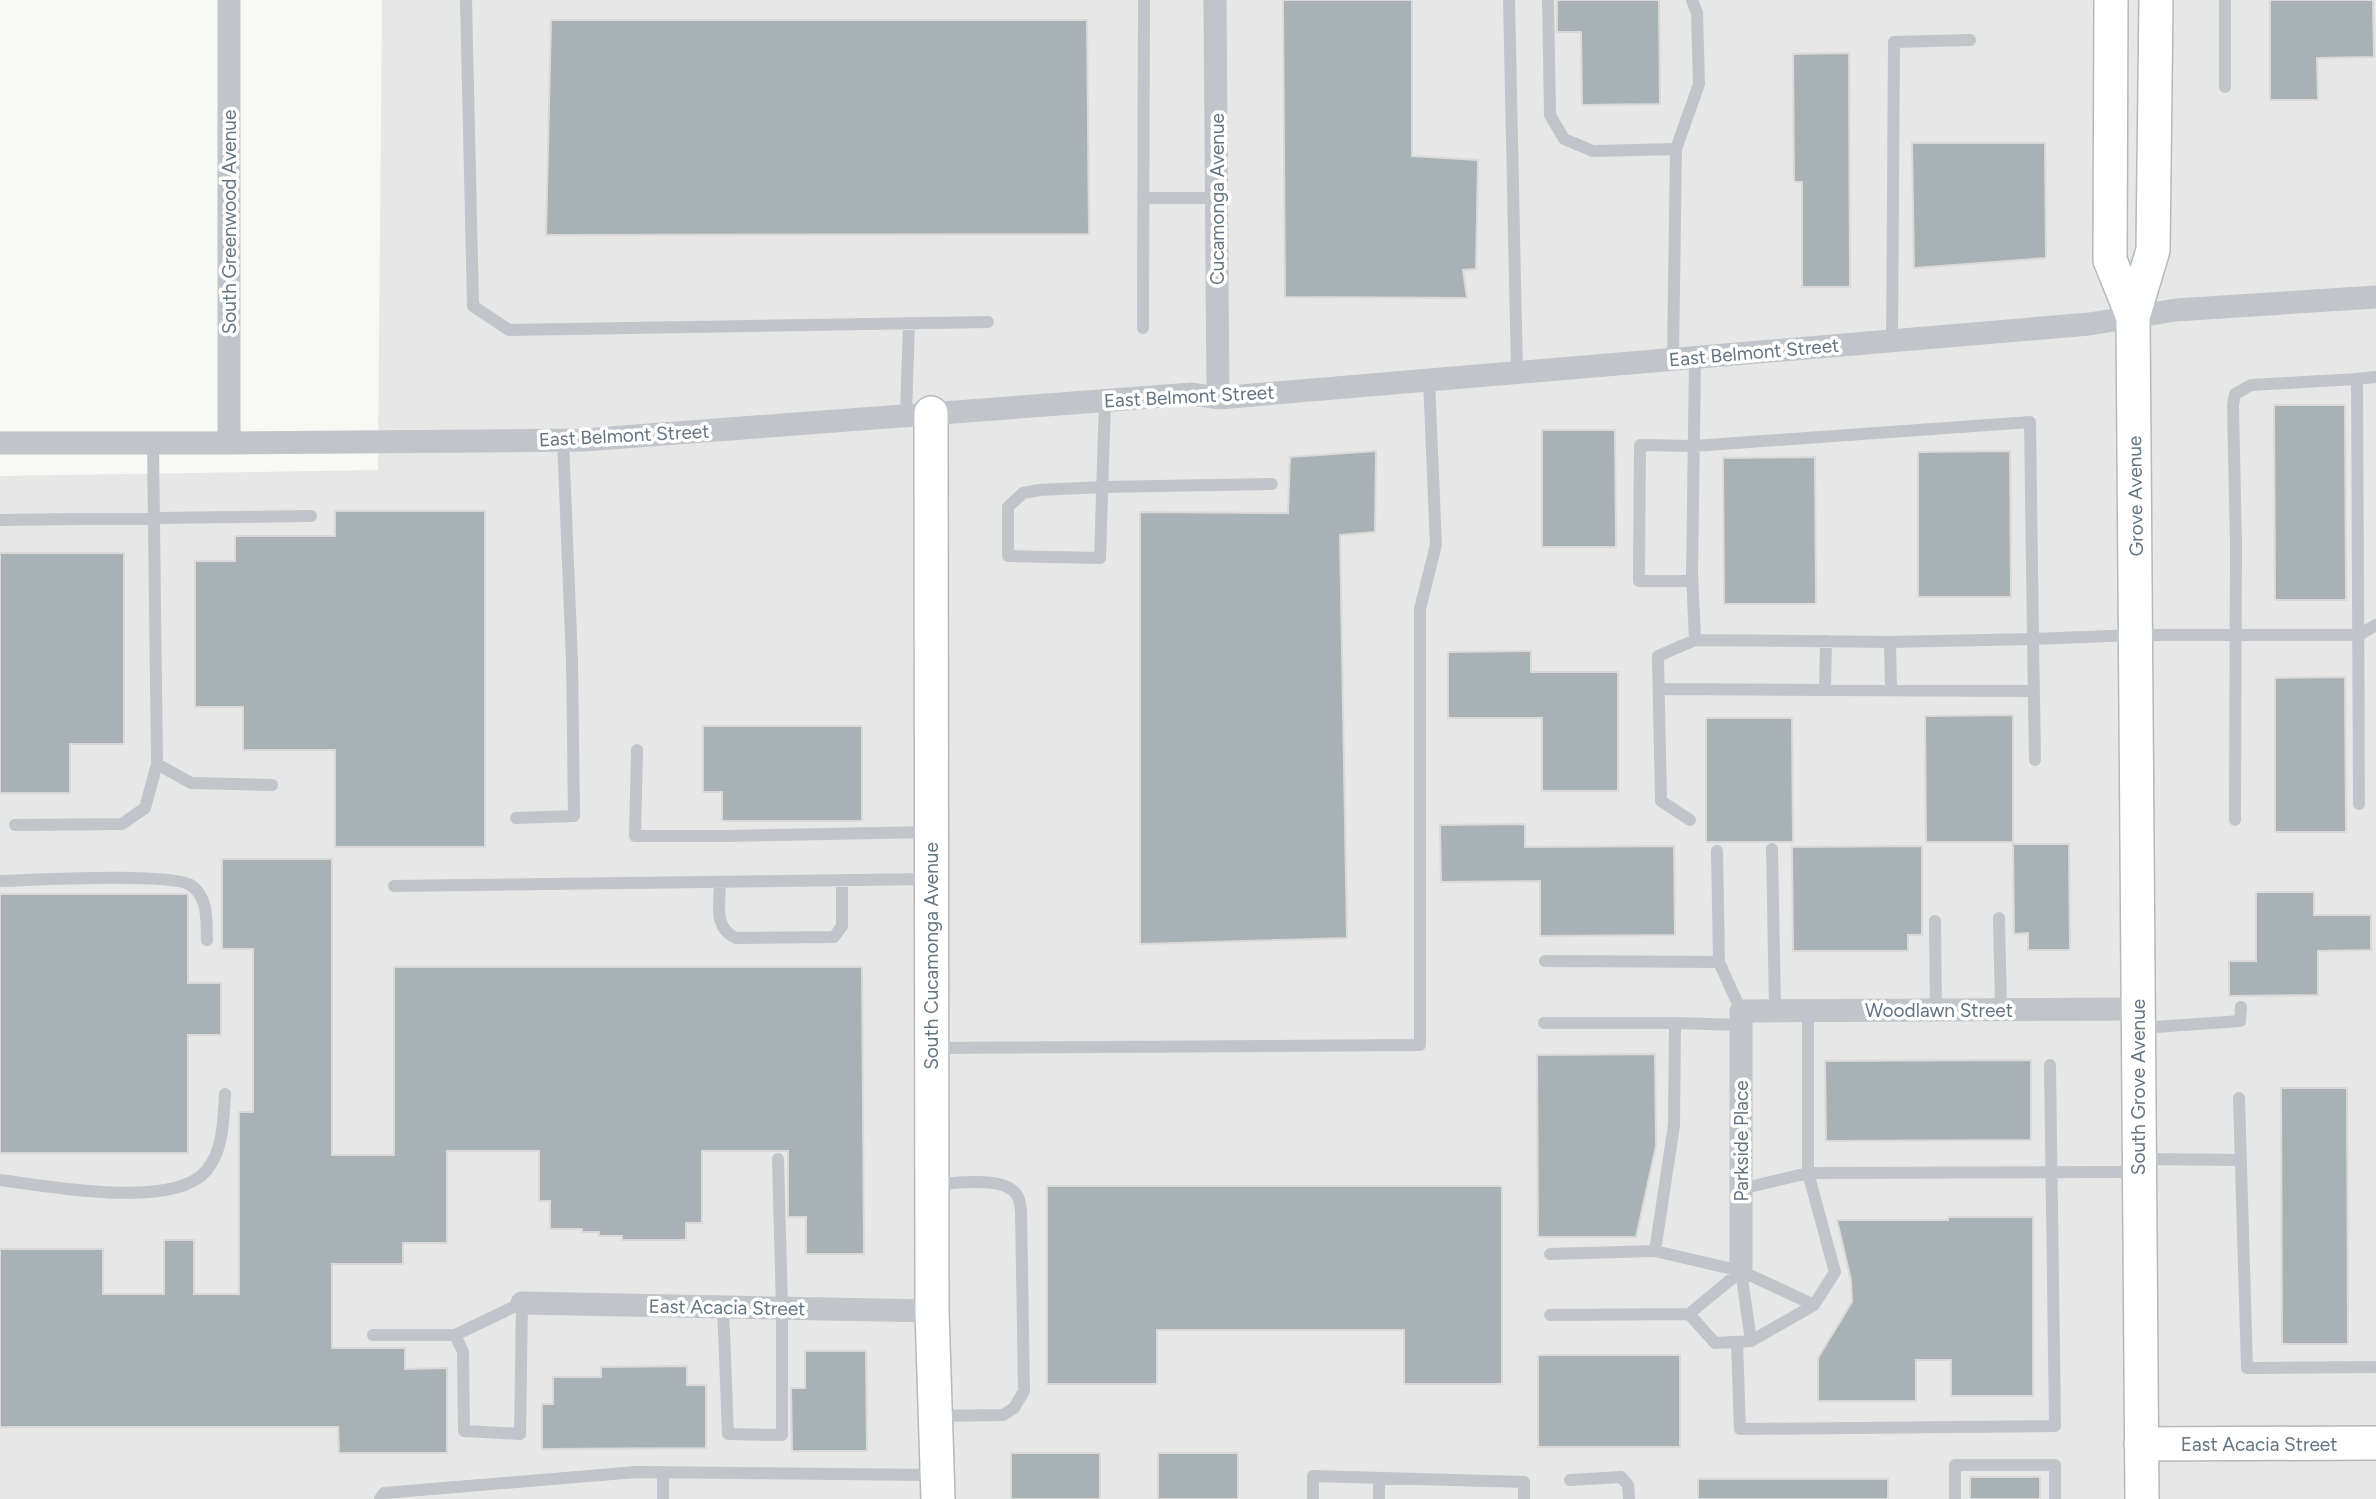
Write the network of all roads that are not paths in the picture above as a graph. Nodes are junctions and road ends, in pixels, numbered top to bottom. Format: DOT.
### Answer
graph roads {
  1 [pos="229,0"];
  2 [pos="466,0"];
  3 [pos="1144,0"];
  4 [pos="1215,0"];
  5 [pos="1509,0"];
  6 [pos="1548,0"];
  7 [pos="1692,0"];
  8 [pos="2111,0"];
  9 [pos="2156,0"];
  10 [pos="2224,0"];
  11 [pos="1970,40"];
  12 [pos="2224,87"];
  13 [pos="1676,149"];
  14 [pos="1143,198"];
  15 [pos="1216,198"];
  16 [pos="2376,297"];
  17 [pos="2133,317"];
  18 [pos="988,322"];
  19 [pos="909,323"];
  20 [pos="1143,328"];
  21 [pos="1892,341"];
  22 [pos="1684,358"];
  23 [pos="1517,372"];
  24 [pos="2376,377"];
  25 [pos="2357,379"];
  26 [pos="1429,380"];
  27 [pos="1218,398"];
  28 [pos="1105,400"];
  29 [pos="918,414"];
  30 [pos="563,440"];
  31 [pos="0,443"];
  32 [pos="153,443"];
  33 [pos="229,443"];
  34 [pos="1694,446"];
  35 [pos="1272,484"];
  36 [pos="1102,487"];
  37 [pos="311,516"];
  38 [pos="154,517"];
  39 [pos="0,520"];
  40 [pos="1692,581"];
  41 [pos="2376,625"];
  42 [pos="2136,635"];
  43 [pos="2235,635"];
  44 [pos="2359,635"];
  45 [pos="2033,639"];
  46 [pos="1695,640"];
  47 [pos="1826,641"];
  48 [pos="1890,642"];
  49 [pos="2136,675"];
  50 [pos="1659,689"];
  51 [pos="1825,690"];
  52 [pos="1891,690"];
  53 [pos="2034,691"];
  54 [pos="637,750"];
  55 [pos="2035,760"];
  56 [pos="157,764"];
  57 [pos="272,785"];
  58 [pos="2359,804"];
  59 [pos="516,818"];
  60 [pos="1690,820"];
  61 [pos="2235,820"];
  62 [pos="15,825"];
  63 [pos="931,832"];
  64 [pos="1772,849"];
  65 [pos="1717,851"];
  66 [pos="931,879"];
  67 [pos="842,880"];
  68 [pos="0,881"];
  69 [pos="720,882"];
  70 [pos="394,886"];
  71 [pos="1999,918"];
  72 [pos="1935,921"];
  73 [pos="206,940"];
  74 [pos="1545,961"];
  75 [pos="1719,962"];
  76 [pos="2241,1007"];
  77 [pos="2001,1009"];
  78 [pos="1774,1010"];
  79 [pos="1808,1010"];
  80 [pos="1936,1010"];
  81 [pos="1741,1018"];
  82 [pos="2137,1019"];
  83 [pos="1544,1023"];
  84 [pos="1675,1023"];
  85 [pos="932,1048"];
  86 [pos="2050,1065"];
  87 [pos="225,1094"];
  88 [pos="2239,1098"];
  89 [pos="778,1159"];
  90 [pos="2241,1160"];
  91 [pos="2138,1166"];
  92 [pos="2051,1172"];
  93 [pos="1808,1173"];
  94 [pos="0,1180"];
  95 [pos="932,1185"];
  96 [pos="1741,1189"];
  97 [pos="1655,1251"];
  98 [pos="1550,1254"];
  99 [pos="1741,1271"];
  100 [pos="522,1303"];
  101 [pos="1814,1305"];
  102 [pos="723,1307"];
  103 [pos="782,1308"];
  104 [pos="932,1311"];
  105 [pos="1689,1314"];
  106 [pos="1550,1315"];
  107 [pos="373,1335"];
  108 [pos="454,1335"];
  109 [pos="1744,1342"];
  110 [pos="2376,1367"];
  111 [pos="935,1416"];
  112 [pos="2376,1443"];
  113 [pos="2141,1444"];
  114 [pos="663,1472"];
  115 [pos="1379,1479"];
  116 [pos="1570,1480"];
  117 [pos="938,1487"];
  118 [pos="380,1499"];
  119 [pos="663,1499"];
  120 [pos="1313,1499"];
  121 [pos="1379,1499"];
  122 [pos="1524,1499"];
  123 [pos="1629,1499"];
  124 [pos="1955,1499"];
  125 [pos="2055,1499"];
  126 [pos="2142,1499"];
  1 -- 33 [label="street, South Greenwood Avenue"];
  2 -- 19 [label="lane"];
  3 -- 14 [label="lane"];
  4 -- 15 [label="street, Cucamonga Avenue"];
  5 -- 23 [label="lane"];
  6 -- 13 [label="lane"];
  7 -- 13 [label="lane"];
  8 -- 17 [label="main road, Grove Avenue"];
  9 -- 17 [label="main road, Grove Avenue"];
  10 -- 12 [label="lane"];
  11 -- 21 [label="lane"];
  13 -- 22 [label="lane"];
  14 -- 15 [label="lane"];
  14 -- 20 [label="lane"];
  15 -- 27 [label="street, Cucamonga Avenue"];
  16 -- 17 [label="street, East Belmont Street"];
  17 -- 21 [label="street, East Belmont Street"];
  17 -- 42 [label="main road, Grove Avenue"];
  18 -- 19 [label="lane"];
  19 -- 29 [label="lane"];
  21 -- 22 [label="street, East Belmont Street"];
  22 -- 23 [label="street, East Belmont Street"];
  22 -- 34 [label="lane"];
  23 -- 26 [label="street, East Belmont Street"];
  24 -- 25 [label="lane"];
  25 -- 43 [label="lane"];
  25 -- 44 [label="lane"];
  26 -- 27 [label="street, East Belmont Street"];
  26 -- 85 [label="lane"];
  27 -- 28 [label="street, East Belmont Street"];
  28 -- 29 [label="street, East Belmont Street"];
  28 -- 36 [label="lane"];
  29 -- 30 [label="street, East Belmont Street"];
  29 -- 63 [label="main road, South Cucamonga Avenue"];
  30 -- 33 [label="street, East Belmont Street"];
  30 -- 59 [label="lane"];
  31 -- 32 [label="street, East Belmont Street"];
  32 -- 33 [label="street, East Belmont Street"];
  32 -- 38 [label="lane"];
  34 -- 40 [label="lane"];
  34 -- 40 [label="lane"];
  34 -- 45 [label="lane"];
  35 -- 36 [label="lane"];
  36 -- 36 [label="lane"];
  37 -- 38 [label="lane"];
  38 -- 39 [label="lane"];
  38 -- 56 [label="lane"];
  40 -- 46 [label="lane"];
  41 -- 44 [label="lane"];
  42 -- 43 [label="lane"];
  42 -- 45 [label="lane"];
  42 -- 49 [label="main road, Grove Avenue"];
  43 -- 44 [label="lane"];
  43 -- 61 [label="lane"];
  44 -- 58 [label="lane"];
  45 -- 48 [label="lane"];
  45 -- 53 [label="lane"];
  46 -- 47 [label="lane"];
  46 -- 50 [label="lane"];
  47 -- 48 [label="lane"];
  47 -- 51 [label="lane"];
  48 -- 52 [label="lane"];
  49 -- 82 [label="main road, South Grove Avenue"];
  50 -- 51 [label="lane"];
  50 -- 60 [label="lane"];
  51 -- 52 [label="lane"];
  52 -- 53 [label="lane"];
  53 -- 55 [label="lane"];
  54 -- 63 [label="lane"];
  56 -- 57 [label="lane"];
  56 -- 62 [label="lane"];
  63 -- 66 [label="main road, South Cucamonga Avenue"];
  64 -- 78 [label="lane"];
  65 -- 75 [label="lane"];
  66 -- 67 [label="lane"];
  66 -- 85 [label="main road, South Cucamonga Avenue"];
  67 -- 69 [label="lane"];
  67 -- 69 [label="lane"];
  68 -- 73 [label="lane"];
  69 -- 70 [label="lane"];
  71 -- 77 [label="lane"];
  72 -- 80 [label="lane"];
  74 -- 75 [label="lane"];
  75 -- 81 [label="lane"];
  76 -- 82 [label="lane"];
  77 -- 80 [label="street, Woodlawn Street"];
  77 -- 82 [label="street, Woodlawn Street"];
  78 -- 79 [label="street, Woodlawn Street"];
  78 -- 81 [label="street, Woodlawn Street"];
  79 -- 80 [label="street, Woodlawn Street"];
  79 -- 93 [label="lane"];
  81 -- 84 [label="lane"];
  81 -- 96 [label="street, Parkside Place"];
  82 -- 91 [label="main road, South Grove Avenue"];
  83 -- 84 [label="lane"];
  84 -- 97 [label="lane"];
  85 -- 95 [label="main road, South Cucamonga Avenue"];
  86 -- 92 [label="lane"];
  87 -- 94 [label="lane"];
  88 -- 90 [label="lane"];
  89 -- 103 [label="lane"];
  90 -- 91 [label="lane"];
  90 -- 110 [label="lane"];
  91 -- 92 [label="lane"];
  91 -- 113 [label="main road, South Grove Avenue"];
  92 -- 93 [label="lane"];
  92 -- 109 [label="lane"];
  93 -- 96 [label="lane"];
  93 -- 101 [label="lane"];
  95 -- 104 [label="main road, South Cucamonga Avenue"];
  95 -- 111 [label="lane"];
  96 -- 99 [label="street, Parkside Place"];
  97 -- 98 [label="lane"];
  97 -- 99 [label="lane"];
  99 -- 101 [label="lane"];
  99 -- 105 [label="lane"];
  99 -- 109 [label="lane"];
  100 -- 102 [label="street, East Acacia Street"];
  100 -- 108 [label="lane"];
  100 -- 108 [label="lane"];
  101 -- 109 [label="lane"];
  102 -- 103 [label="street, East Acacia Street"];
  102 -- 103 [label="lane"];
  103 -- 104 [label="street, East Acacia Street"];
  104 -- 111 [label="main road, South Cucamonga Avenue"];
  105 -- 106 [label="lane"];
  105 -- 109 [label="lane"];
  107 -- 108 [label="lane"];
  111 -- 117 [label="main road, South Cucamonga Avenue"];
  112 -- 113 [label="main road, East Acacia Street"];
  113 -- 126 [label="main road, South Grove Avenue"];
  114 -- 117 [label="lane"];
  114 -- 118 [label="lane"];
  114 -- 119 [label="lane"];
  115 -- 120 [label="lane"];
  115 -- 121 [label="lane"];
  115 -- 122 [label="lane"];
  116 -- 123 [label="lane"];
  124 -- 125 [label="lane"];
}
